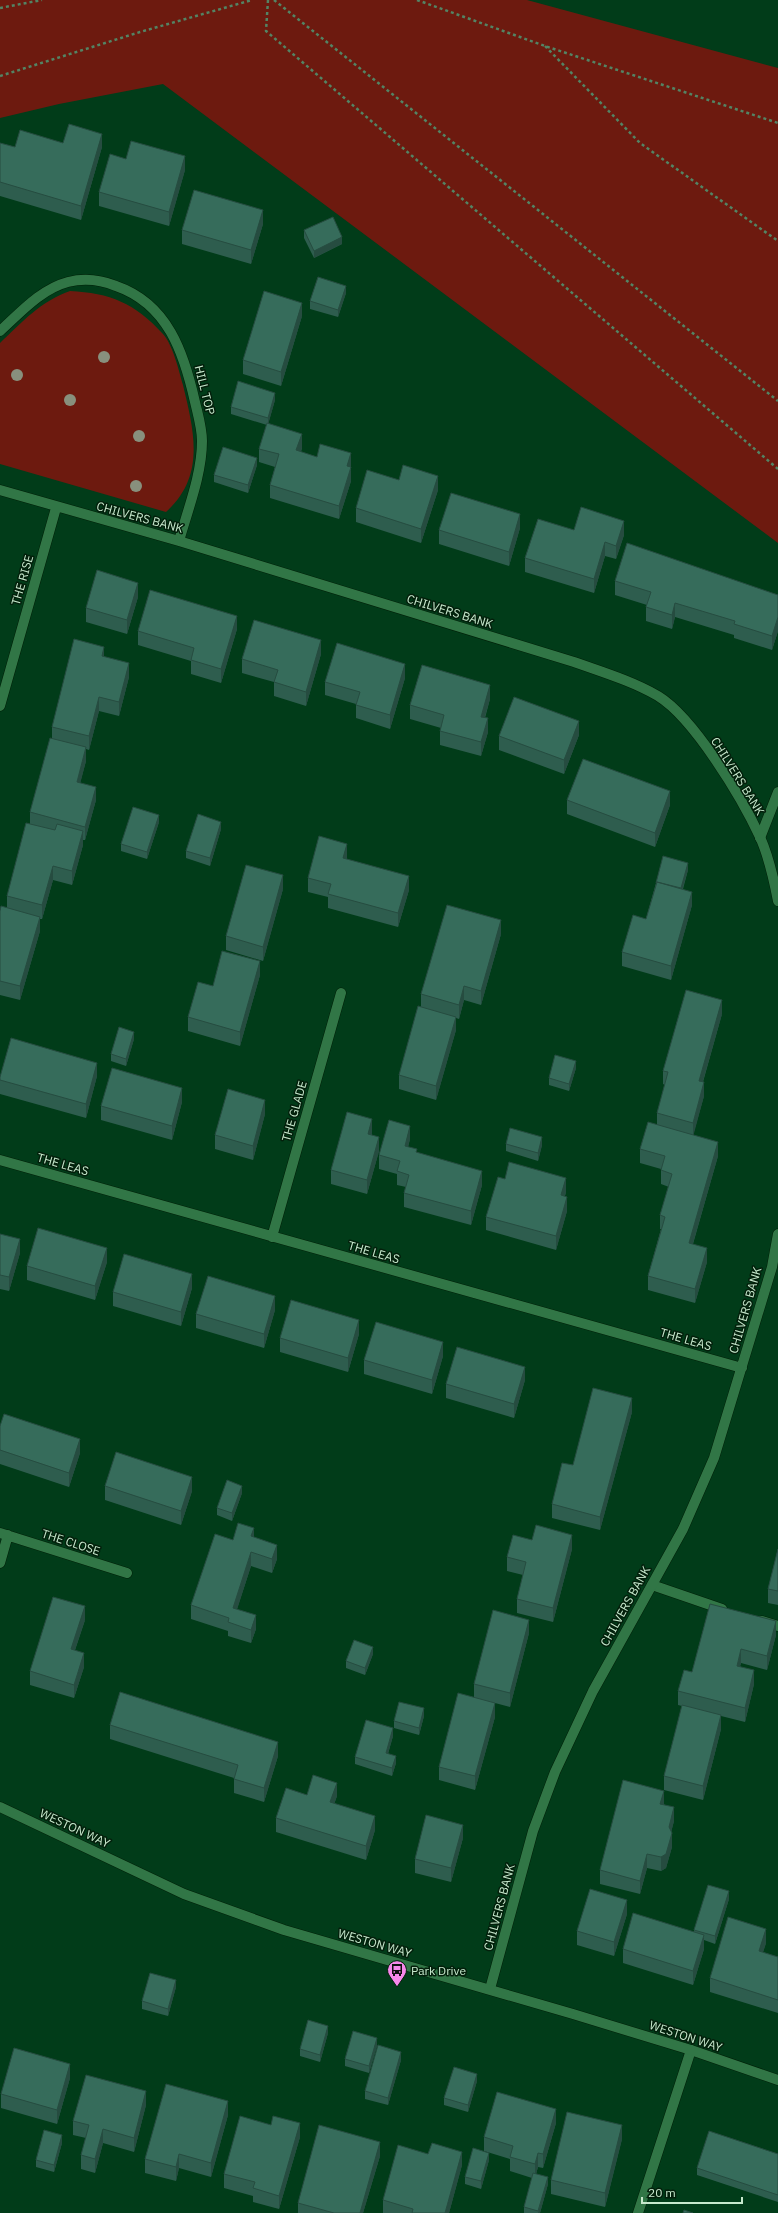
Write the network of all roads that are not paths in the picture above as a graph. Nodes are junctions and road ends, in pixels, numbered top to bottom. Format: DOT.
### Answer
graph roads {
  1 [pos="0,331"];
  2 [pos="0,490"];
  3 [pos="56,508"];
  4 [pos="179,541"];
  5 [pos="0,706"];
  6 [pos="778,792"];
  7 [pos="760,838"];
  8 [pos="778,901"];
  9 [pos="341,993"];
  10 [pos="0,1160"];
  11 [pos="778,1234"];
  12 [pos="272,1237"];
  13 [pos="742,1368"];
  14 [pos="4,1534"];
  15 [pos="0,1563"];
  16 [pos="127,1573"];
  17 [pos="652,1585"];
  18 [pos="733,1613"];
  19 [pos="755,1619"];
  20 [pos="778,1626"];
  21 [pos="0,1807"];
  22 [pos="490,1989"];
  23 [pos="691,2050"];
  24 [pos="778,2080"];
  25 [pos="638,2213"];
  1 -- 4 [label="street, HILL TOP"];
  2 -- 3 [label="street, CHILVERS BANK"];
  3 -- 4 [label="street, CHILVERS BANK"];
  3 -- 5 [label="street, THE RISE"];
  4 -- 7 [label="street, CHILVERS BANK"];
  6 -- 7 [label="street"];
  7 -- 8 [label="street, CHILVERS BANK"];
  9 -- 12 [label="street, THE GLADE"];
  10 -- 12 [label="street, THE LEAS"];
  11 -- 13 [label="street, CHILVERS BANK"];
  12 -- 13 [label="street, THE LEAS"];
  13 -- 17 [label="street, CHILVERS BANK"];
  14 -- 15 [label="street, THE CLOSE"];
  14 -- 16 [label="street, THE CLOSE"];
  17 -- 18 [label="street"];
  17 -- 22 [label="street, CHILVERS BANK"];
  19 -- 20 [label="street"];
  21 -- 22 [label="street, WESTON WAY"];
  22 -- 23 [label="street, WESTON WAY"];
  23 -- 24 [label="street, WESTON WAY"];
  23 -- 25 [label="street"];
}
